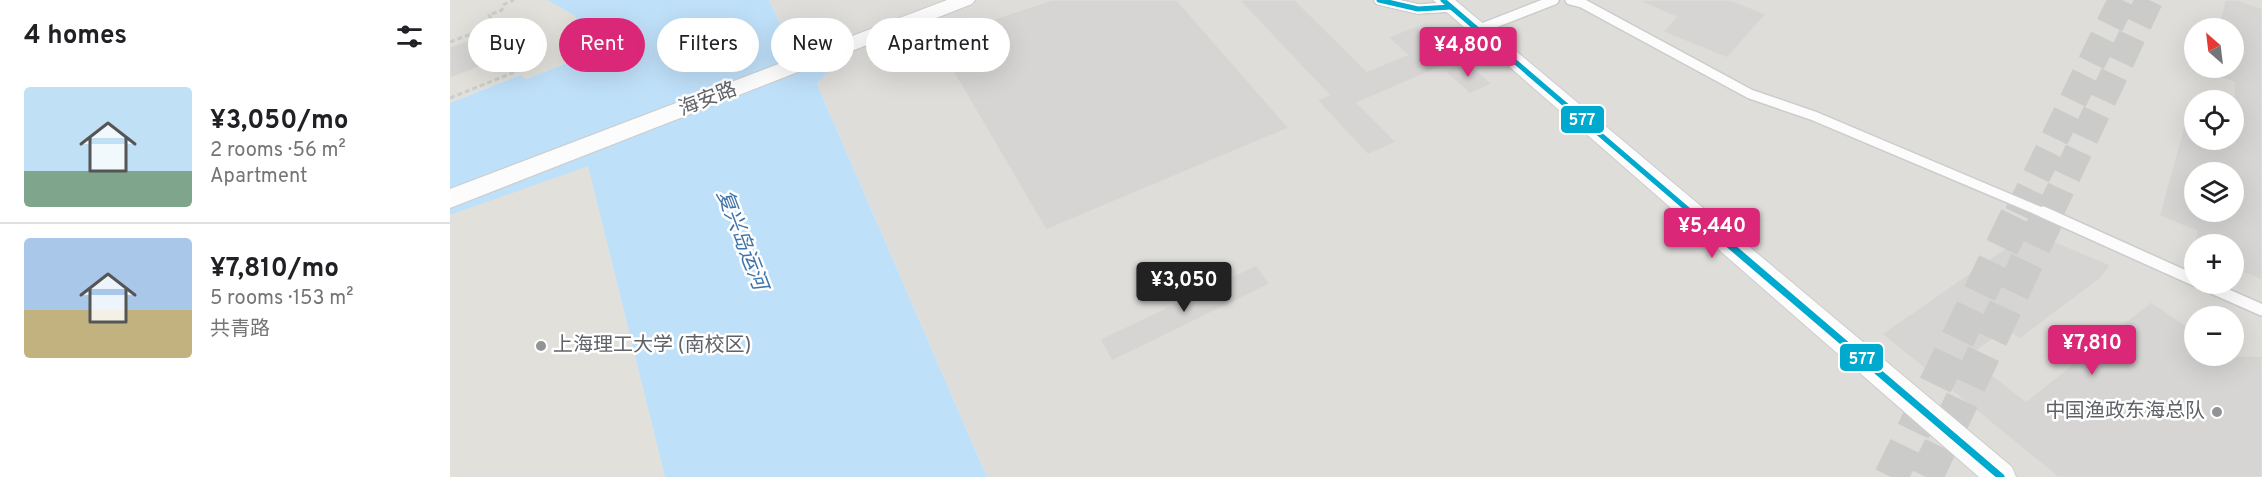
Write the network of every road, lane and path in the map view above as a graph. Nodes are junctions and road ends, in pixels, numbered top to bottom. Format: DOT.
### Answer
graph roads {
  1 [pos="514,0"];
  2 [pos="965,0"];
  3 [pos="1379,0"];
  4 [pos="1554,0"];
  5 [pos="1570,0"];
  6 [pos="1447,4"];
  7 [pos="491,18"];
  8 [pos="1477,30"];
  9 [pos="468,35"];
  10 [pos="450,42"];
  11 [pos="515,72"];
  12 [pos="450,98"];
  13 [pos="450,199"];
  14 [pos="2184,276"];
  15 [pos="2226,294"];
  16 [pos="2262,310"];
  17 [pos="2001,477"];
  1 -- 7 [label="path"];
  2 -- 13 [label="street, 海安路"];
  3 -- 6 [label="lane"];
  4 -- 8 [label="lane"];
  5 -- 14 [label="lane"];
  6 -- 8 [label="street"];
  8 -- 17 [label="street"];
  9 -- 10 [label="path"];
  11 -- 12 [label="path"];
  15 -- 16 [label="lane"];
}
